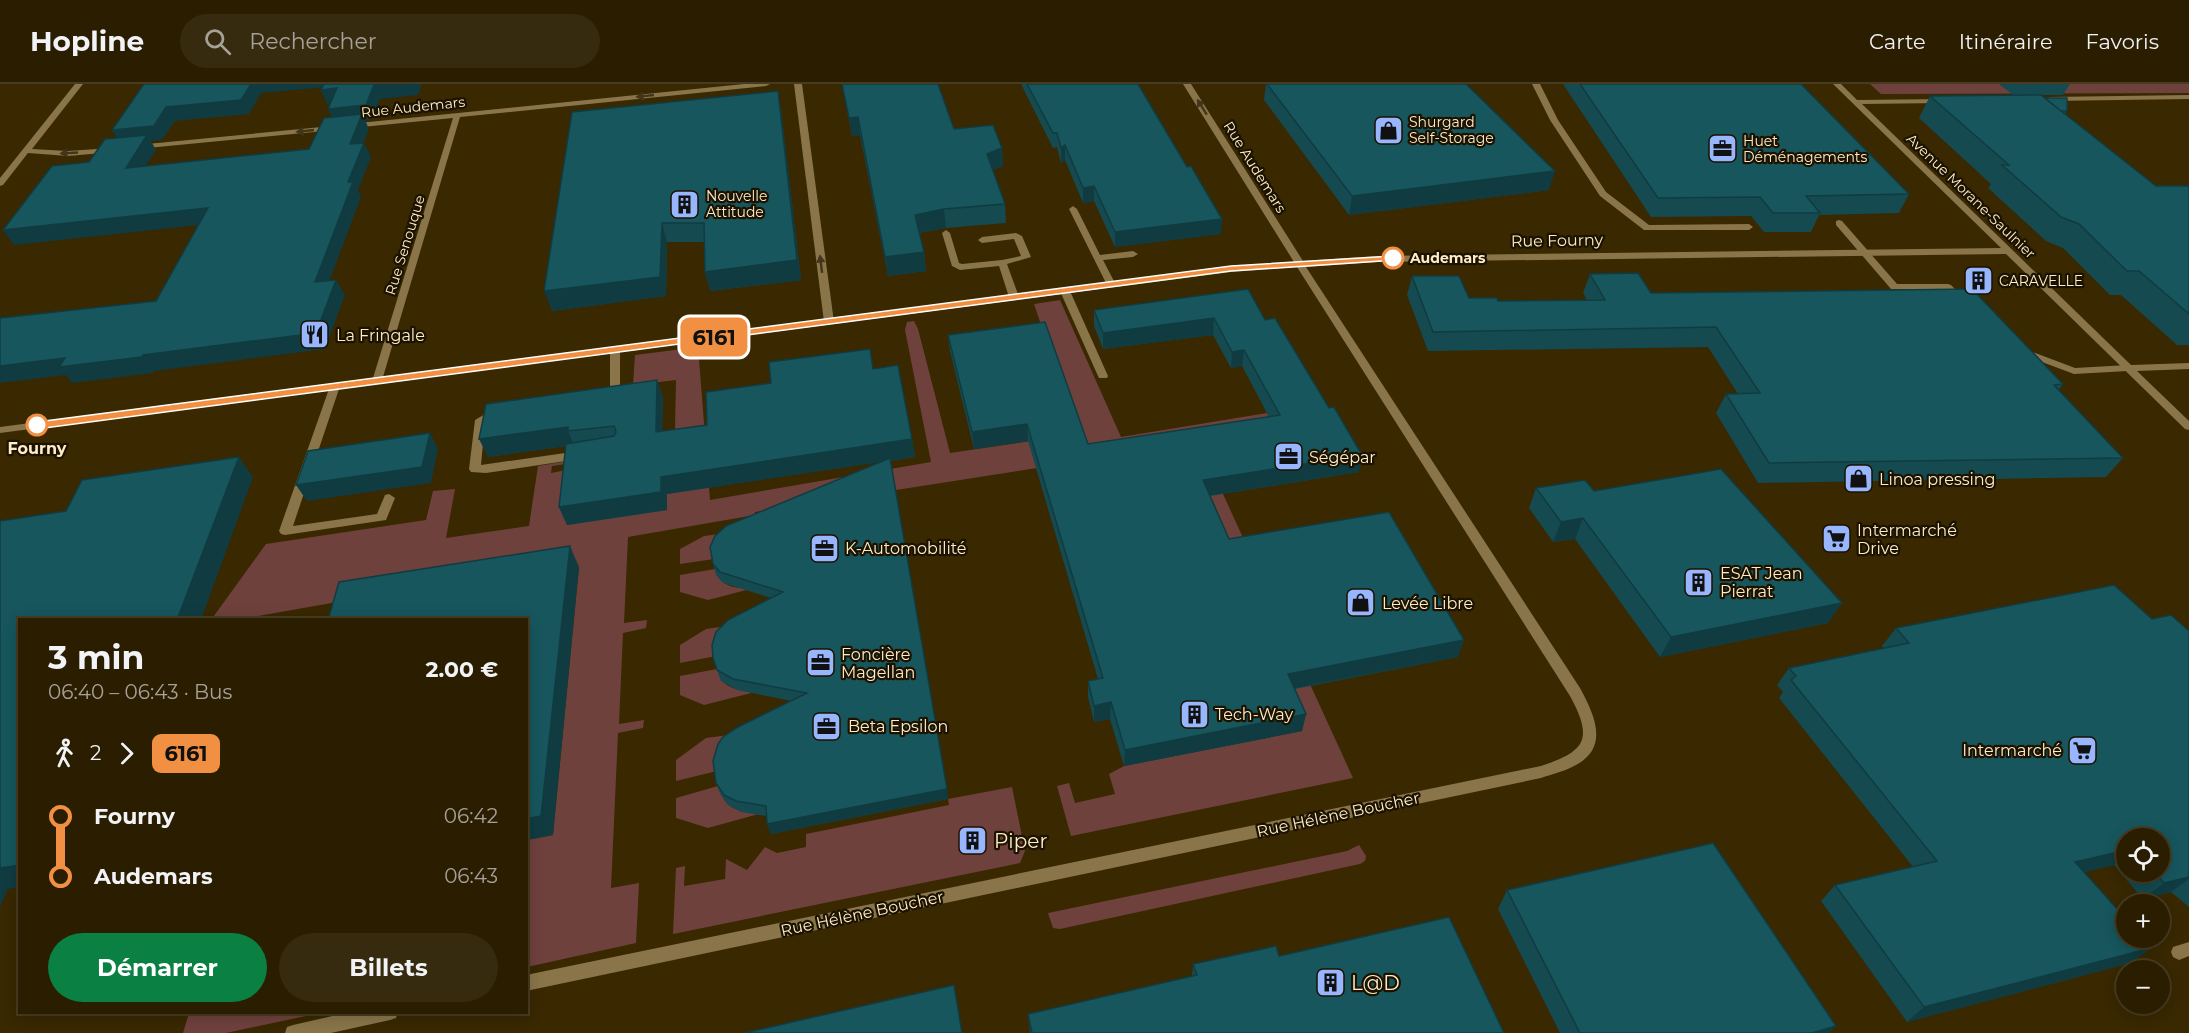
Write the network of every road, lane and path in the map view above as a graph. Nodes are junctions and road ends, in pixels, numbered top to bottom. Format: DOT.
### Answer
graph roads {
  1 [pos="79,84"];
  2 [pos="766,84"];
  3 [pos="798,84"];
  4 [pos="1187,84"];
  5 [pos="1536,84"];
  6 [pos="1837,84"];
  7 [pos="2189,97"];
  8 [pos="2040,99"];
  9 [pos="1947,101"];
  10 [pos="1857,102"];
  11 [pos="457,116"];
  12 [pos="127,148"];
  13 [pos="116,149"];
  14 [pos="26,150"];
  15 [pos="0,183"];
  16 [pos="1073,209"];
  17 [pos="1839,223"];
  18 [pos="1749,227"];
  19 [pos="946,233"];
  20 [pos="982,240"];
  21 [pos="2008,251"];
  22 [pos="1863,252"];
  23 [pos="1133,254"];
  24 [pos="1097,258"];
  25 [pos="1002,263"];
  26 [pos="1300,264"];
  27 [pos="1111,285"];
  28 [pos="1065,291"];
  29 [pos="1014,297"];
  30 [pos="1966,305"];
  31 [pos="829,322"];
  32 [pos="2020,347"];
  33 [pos="615,350"];
  34 [pos="2189,366"];
  35 [pos="2128,368"];
  36 [pos="1103,376"];
  37 [pos="377,381"];
  38 [pos="335,386"];
  39 [pos="614,389"];
  40 [pos="504,409"];
  41 [pos="2189,427"];
  42 [pos="0,430"];
  43 [pos="593,453"];
  44 [pos="389,498"];
  45 [pos="528,983"];
  46 [pos="381,1014"];
  47 [pos="293,1033"];
  1 -- 14 [label="street"];
  2 -- 11 [label="street, Rue Audemars, one-way"];
  31 -- 3 [label="street, one-way"];
  26 -- 4 [label="street, Rue Audemars, one-way"];
  5 -- 18 [label="street"];
  6 -- 10 [label="street, Avenue Morane-Saulnier"];
  7 -- 8 [label="street"];
  9 -- 10 [label="street"];
  10 -- 21 [label="street, Avenue Morane-Saulnier"];
  11 -- 12 [label="street, Rue Audemars, one-way"];
  11 -- 37 [label="street, Rue Senouque"];
  13 -- 14 [label="street, one-way"];
  14 -- 15 [label="street"];
  16 -- 24 [label="street"];
  17 -- 22 [label="street"];
  19 -- 25 [label="street"];
  20 -- 25 [label="street"];
  21 -- 22 [label="street, Rue Fourny"];
  21 -- 35 [label="street, Avenue Morane-Saulnier"];
  22 -- 26 [label="street, Rue Fourny"];
  22 -- 30 [label="street"];
  23 -- 24 [label="street"];
  24 -- 27 [label="street"];
  25 -- 29 [label="street"];
  26 -- 27 [label="street, Rue Fourny"];
  26 -- 45 [label="street, Rue Hélène Boucher"];
  27 -- 28 [label="street, Rue Fourny"];
  28 -- 29 [label="street, Rue Fourny"];
  28 -- 36 [label="street"];
  29 -- 31 [label="street, Rue Fourny"];
  31 -- 33 [label="street, Rue Fourny"];
  32 -- 35 [label="street"];
  33 -- 37 [label="street, Rue Fourny"];
  33 -- 39 [label="street"];
  34 -- 35 [label="street"];
  35 -- 41 [label="street, Avenue Morane-Saulnier"];
  37 -- 38 [label="street, Rue Fourny"];
  38 -- 42 [label="street, Rue Fourny"];
  38 -- 44 [label="street"];
  40 -- 43 [label="street"];
  46 -- 47 [label="street"];
}
